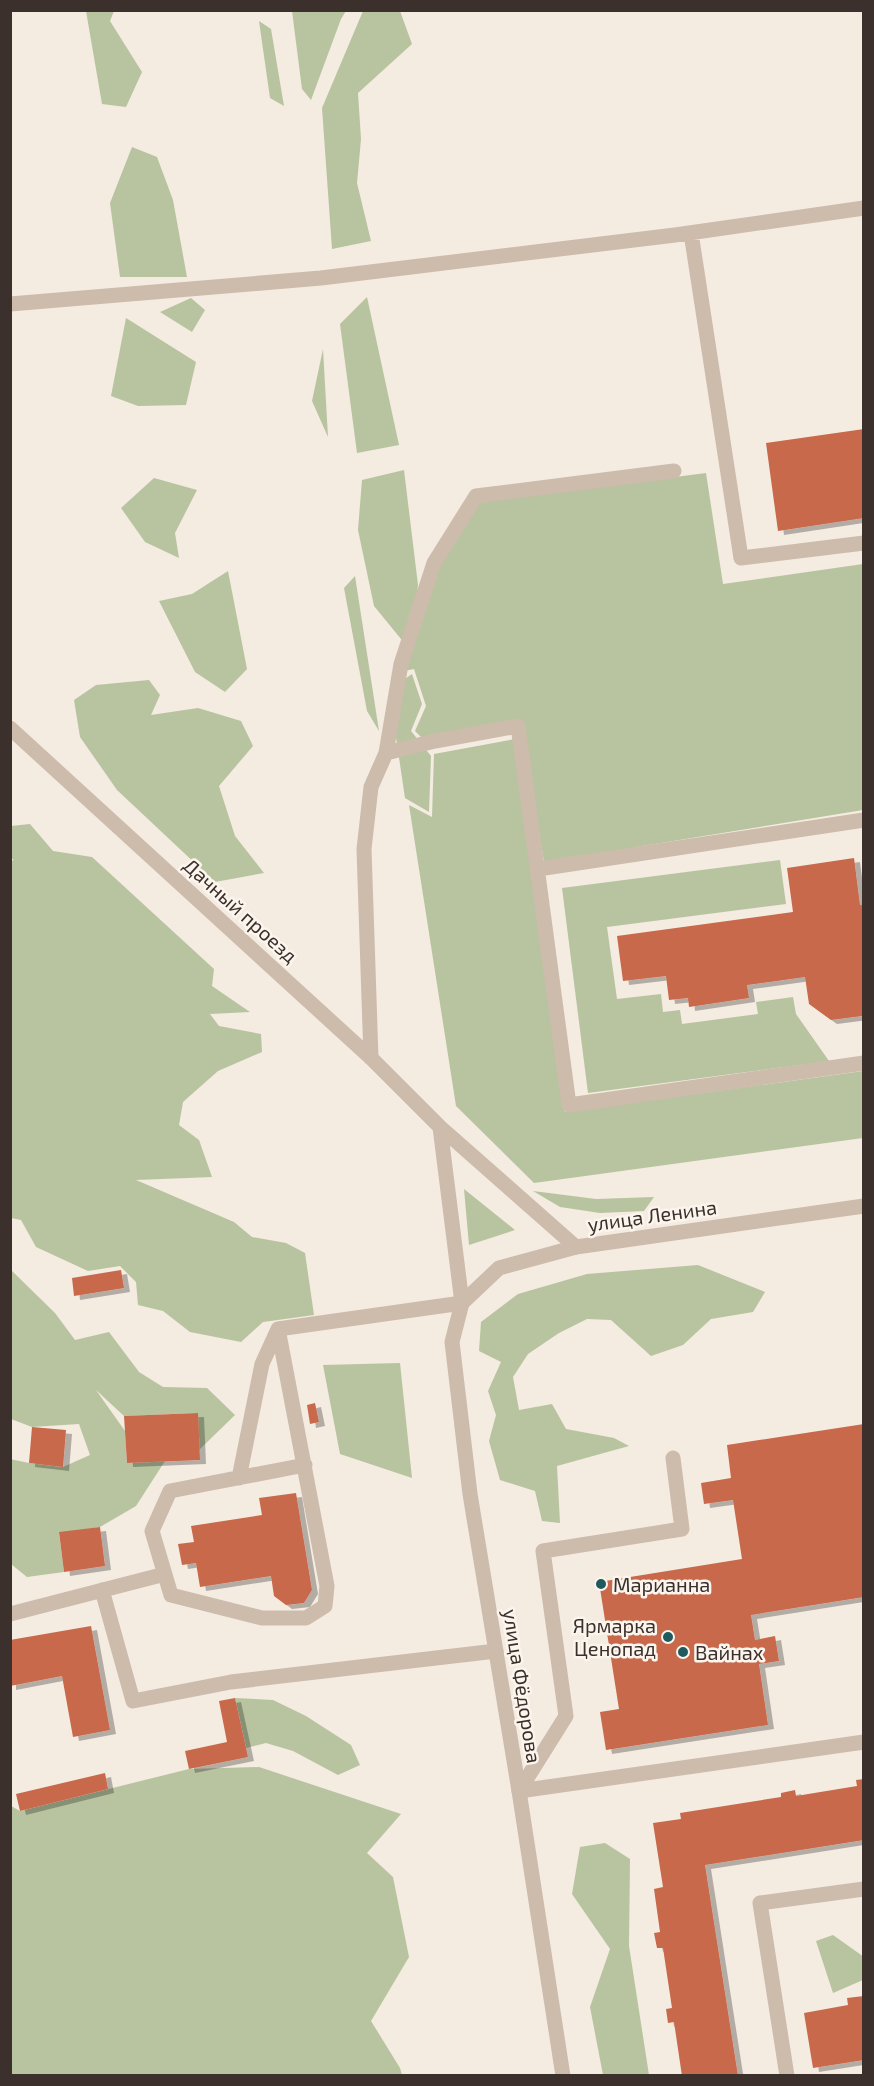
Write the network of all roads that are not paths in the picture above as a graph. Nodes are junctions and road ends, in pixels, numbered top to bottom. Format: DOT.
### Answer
graph roads {
  1 [pos="864,208"];
  2 [pos="691,233"];
  3 [pos="10,304"];
  4 [pos="674,471"];
  5 [pos="864,543"];
  6 [pos="10,728"];
  7 [pos="386,753"];
  8 [pos="864,820"];
  9 [pos="538,869"];
  10 [pos="371,1058"];
  11 [pos="864,1063"];
  12 [pos="440,1127"];
  13 [pos="864,1206"];
  14 [pos="576,1247"];
  15 [pos="462,1303"];
  16 [pos="278,1329"];
  17 [pos="673,1458"];
  18 [pos="305,1465"];
  19 [pos="239,1478"];
  20 [pos="165,1574"];
  21 [pos="102,1590"];
  22 [pos="10,1614"];
  23 [pos="496,1651"];
  24 [pos="864,1742"];
  25 [pos="519,1791"];
  26 [pos="864,1889"];
  27 [pos="563,2076"];
  28 [pos="787,2076"];
  1 -- 2 [label="street"];
  2 -- 3 [label="street"];
  2 -- 5 [label="street"];
  4 -- 7 [label="street"];
  6 -- 10 [label="street, Дачный проезд"];
  7 -- 9 [label="street"];
  7 -- 10 [label="street"];
  8 -- 9 [label="street"];
  9 -- 11 [label="street"];
  10 -- 12 [label="street, Дачный проезд"];
  12 -- 14 [label="street, Дачный проезд"];
  12 -- 15 [label="street"];
  13 -- 14 [label="street, улица Ленина"];
  14 -- 15 [label="street, улица Ленина"];
  15 -- 16 [label="street"];
  15 -- 23 [label="street, улица Фёдорова"];
  16 -- 18 [label="street"];
  16 -- 19 [label="street"];
  17 -- 25 [label="street"];
  18 -- 19 [label="street"];
  18 -- 20 [label="street"];
  19 -- 20 [label="street"];
  20 -- 21 [label="street"];
  21 -- 22 [label="street"];
  21 -- 23 [label="street"];
  23 -- 25 [label="street, улица Фёдорова"];
  24 -- 25 [label="street"];
  25 -- 27 [label="street, улица Фёдорова"];
  26 -- 28 [label="street"];
}
